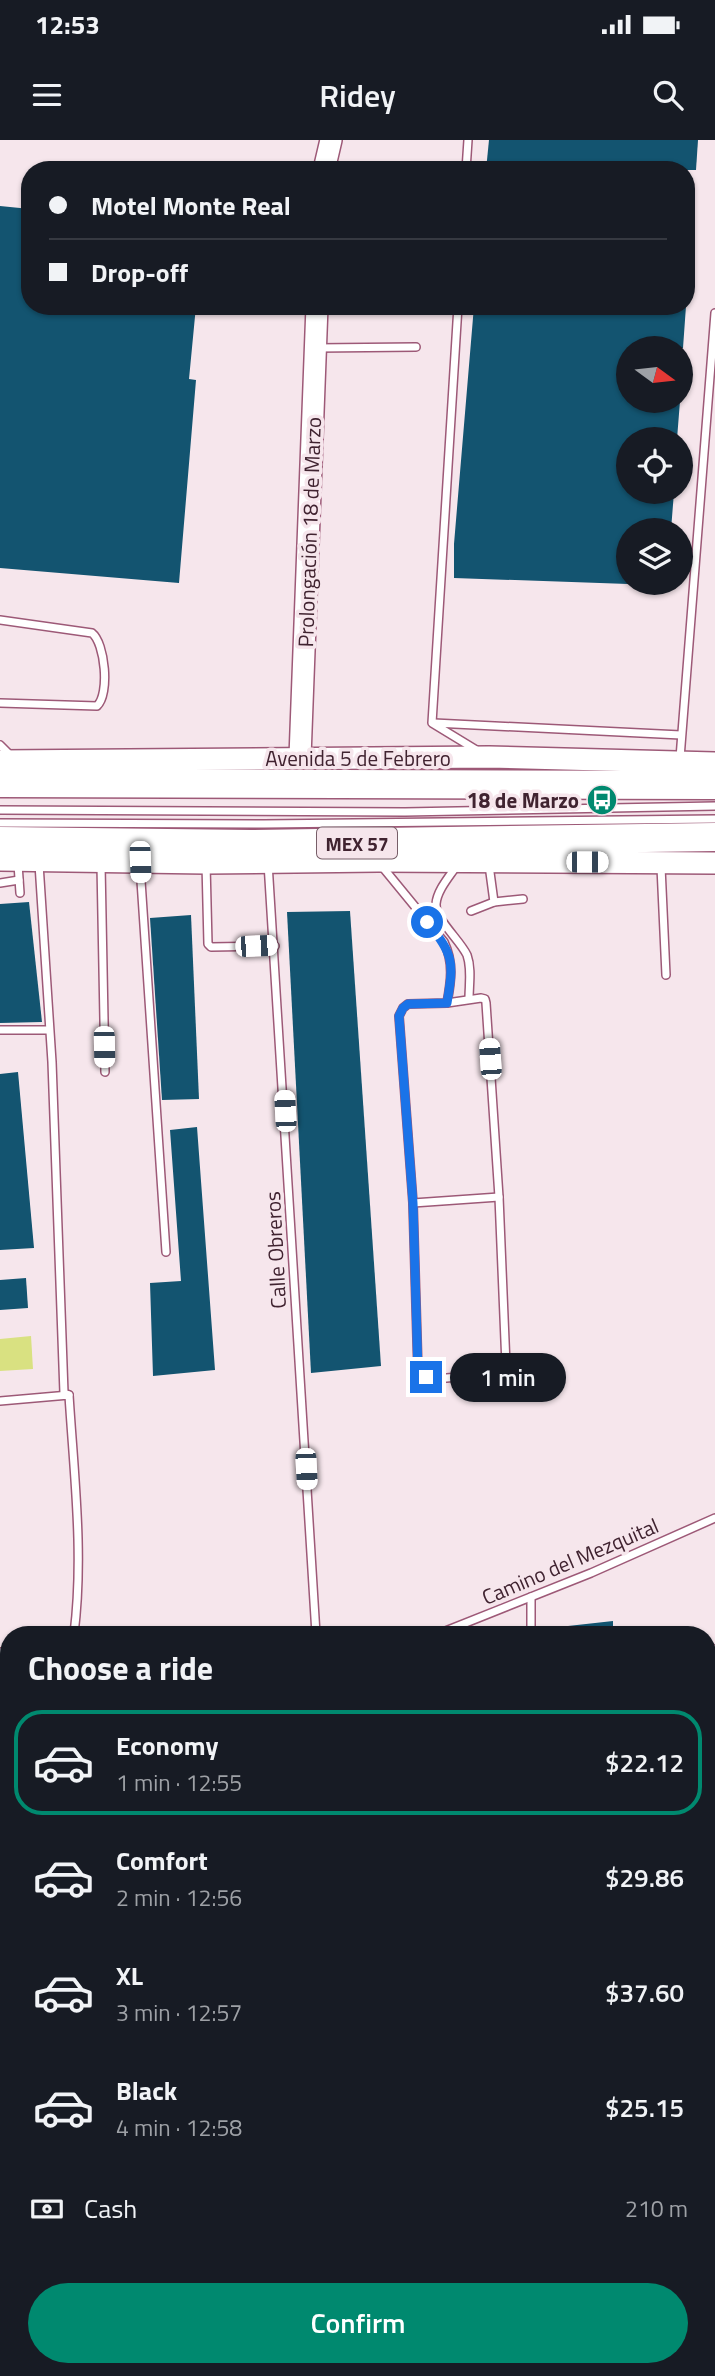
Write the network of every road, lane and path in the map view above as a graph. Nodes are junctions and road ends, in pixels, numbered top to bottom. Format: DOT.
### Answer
graph roads {
  1 [pos="331,140"];
  2 [pos="468,140"];
  3 [pos="326,161"];
  4 [pos="467,161"];
  5 [pos="715,313"];
  6 [pos="317,315"];
  7 [pos="457,315"];
  8 [pos="416,347"];
  9 [pos="316,348"];
  10 [pos="0,620"];
  11 [pos="0,703"];
  12 [pos="432,723"];
  13 [pos="681,735"];
  14 [pos="0,746"];
  15 [pos="300,757"];
  16 [pos="489,757"];
  17 [pos="9,761"];
  18 [pos="680,763"];
  19 [pos="715,763"];
  20 [pos="0,783"];
  21 [pos="715,785"];
  22 [pos="715,806"];
  23 [pos="0,810"];
  24 [pos="715,819"];
  25 [pos="0,823"];
  26 [pos="715,837"];
  27 [pos="11,860"];
  28 [pos="101,861"];
  29 [pos="378,861"];
  30 [pos="460,861"];
  31 [pos="489,861"];
  32 [pos="140,862"];
  33 [pos="660,862"];
  34 [pos="206,863"];
  35 [pos="268,863"];
  36 [pos="715,863"];
  37 [pos="0,883"];
  38 [pos="20,893"];
  39 [pos="523,899"];
  40 [pos="494,902"];
  41 [pos="471,911"];
  42 [pos="275,946"];
  43 [pos="666,975"];
  44 [pos="469,999"];
  45 [pos="447,1003"];
  46 [pos="0,1030"];
  47 [pos="49,1030"];
  48 [pos="105,1072"];
  49 [pos="499,1197"];
  50 [pos="413,1203"];
  51 [pos="166,1252"];
  52 [pos="69,1395"];
  53 [pos="0,1401"];
  54 [pos="715,1518"];
  55 [pos="531,1597"];
  56 [pos="75,1626"];
  57 [pos="316,1626"];
  58 [pos="460,1626"];
  59 [pos="531,1626"];
  1 -- 3 [label="main road"];
  2 -- 4 [label="lane"];
  5 -- 13 [label="lane"];
  6 -- 9 [label="main road, Prolongación 18 de Marzo"];
  7 -- 12 [label="lane"];
  8 -- 9 [label="lane"];
  9 -- 15 [label="main road, Prolongación 18 de Marzo"];
  10 -- 11 [label="lane"];
  12 -- 13 [label="lane"];
  12 -- 16 [label="lane"];
  13 -- 18 [label="lane"];
  14 -- 17 [label="lane"];
  15 -- 16 [label="main road, Avenida 5 de Febrero"];
  15 -- 17 [label="main road, Avenida 5 de Febrero"];
  16 -- 18 [label="main road, Avenida 5 de Febrero"];
  18 -- 19 [label="main road, Avenida 5 de Febrero"];
  20 -- 21 [label="highway, Avenida 5 de Febrero"];
  22 -- 23 [label="lane"];
  24 -- 25 [label="lane"];
  26 -- 27 [label="highway, MEX 57"];
  27 -- 28 [label="main road"];
  27 -- 37 [label="lane"];
  27 -- 38 [label="lane"];
  27 -- 47 [label="lane"];
  28 -- 32 [label="main road"];
  28 -- 48 [label="lane"];
  29 -- 30 [label="main road"];
  29 -- 35 [label="main road"];
  29 -- 45 [label="lane"];
  30 -- 31 [label="main road"];
  30 -- 44 [label="lane"];
  31 -- 33 [label="main road"];
  31 -- 40 [label="lane"];
  32 -- 34 [label="main road"];
  32 -- 51 [label="lane"];
  33 -- 36 [label="main road"];
  33 -- 43 [label="lane"];
  34 -- 35 [label="main road"];
  34 -- 42 [label="lane"];
  35 -- 42 [label="lane, Calle Obreros"];
  39 -- 40 [label="lane"];
  40 -- 41 [label="lane"];
  42 -- 57 [label="lane, Calle Obreros"];
  44 -- 45 [label="lane"];
  44 -- 49 [label="lane"];
  45 -- 50 [label="lane"];
  46 -- 47 [label="lane"];
  47 -- 52 [label="lane"];
  49 -- 50 [label="lane"];
  49 -- 50 [label="lane"];
  52 -- 53 [label="lane"];
  52 -- 56 [label="lane"];
  54 -- 55 [label="lane, Camino del Mezquital"];
  55 -- 58 [label="lane, Camino del Mezquital"];
  55 -- 59 [label="lane"];
}
